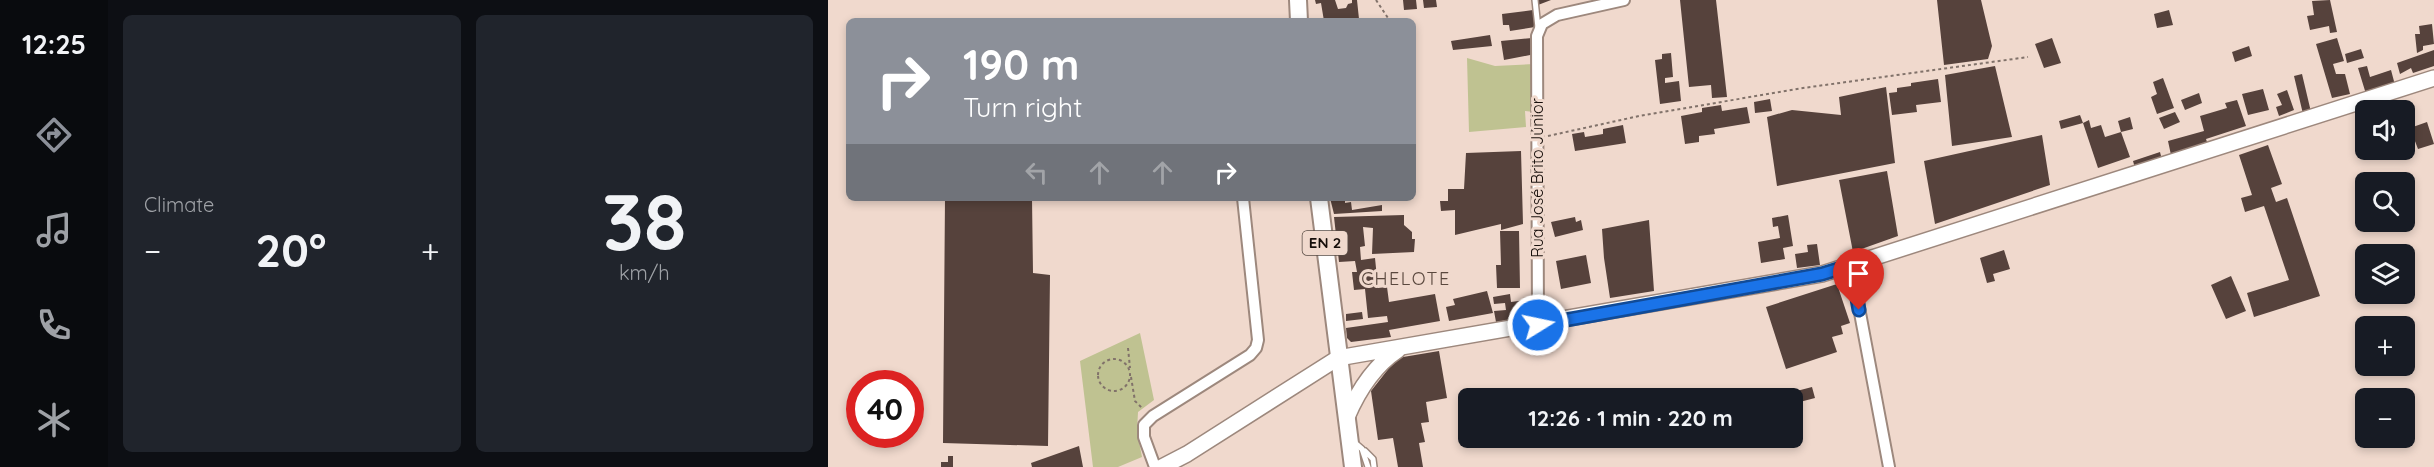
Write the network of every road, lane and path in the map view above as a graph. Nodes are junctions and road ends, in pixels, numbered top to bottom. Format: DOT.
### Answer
graph roads {
  1 [pos="1298,0"];
  2 [pos="1376,0"];
  3 [pos="1535,0"];
  4 [pos="1624,0"];
  5 [pos="1299,18"];
  6 [pos="1388,18"];
  7 [pos="1539,33"];
  8 [pos="2028,57"];
  9 [pos="2434,78"];
  10 [pos="1537,140"];
  11 [pos="1243,201"];
  12 [pos="1319,201"];
  13 [pos="1851,265"];
  14 [pos="1538,325"];
  15 [pos="1128,348"];
  16 [pos="1401,349"];
  17 [pos="1338,358"];
  18 [pos="1130,374"];
  19 [pos="1153,416"];
  20 [pos="1347,417"];
  21 [pos="1349,436"];
  22 [pos="1362,449"];
  23 [pos="1155,467"];
  24 [pos="1162,467"];
  25 [pos="1353,467"];
  26 [pos="1368,467"];
  27 [pos="1374,467"];
  28 [pos="1889,467"];
  1 -- 5 [label="main road"];
  2 -- 6 [label="path"];
  3 -- 7 [label="lane"];
  4 -- 7 [label="street"];
  7 -- 10 [label="street, Rua José Brito Júnior"];
  8 -- 10 [label="path"];
  9 -- 13 [label="street"];
  10 -- 14 [label="street, Rua José Brito Júnior"];
  11 -- 19 [label="street"];
  12 -- 17 [label="main road, EN 2"];
  13 -- 14 [label="street"];
  13 -- 28 [label="street"];
  14 -- 16 [label="street"];
  15 -- 18 [label="path"];
  16 -- 17 [label="street"];
  16 -- 20 [label="street"];
  17 -- 20 [label="main road, EN 2"];
  17 -- 24 [label="street"];
  18 -- 18 [label="path"];
  18 -- 19 [label="path"];
  19 -- 23 [label="street"];
  20 -- 21 [label="main road, EN 2"];
  21 -- 22 [label="lane"];
  21 -- 25 [label="main road, EN 2"];
  22 -- 26 [label="lane"];
  22 -- 27 [label="lane"];
}
